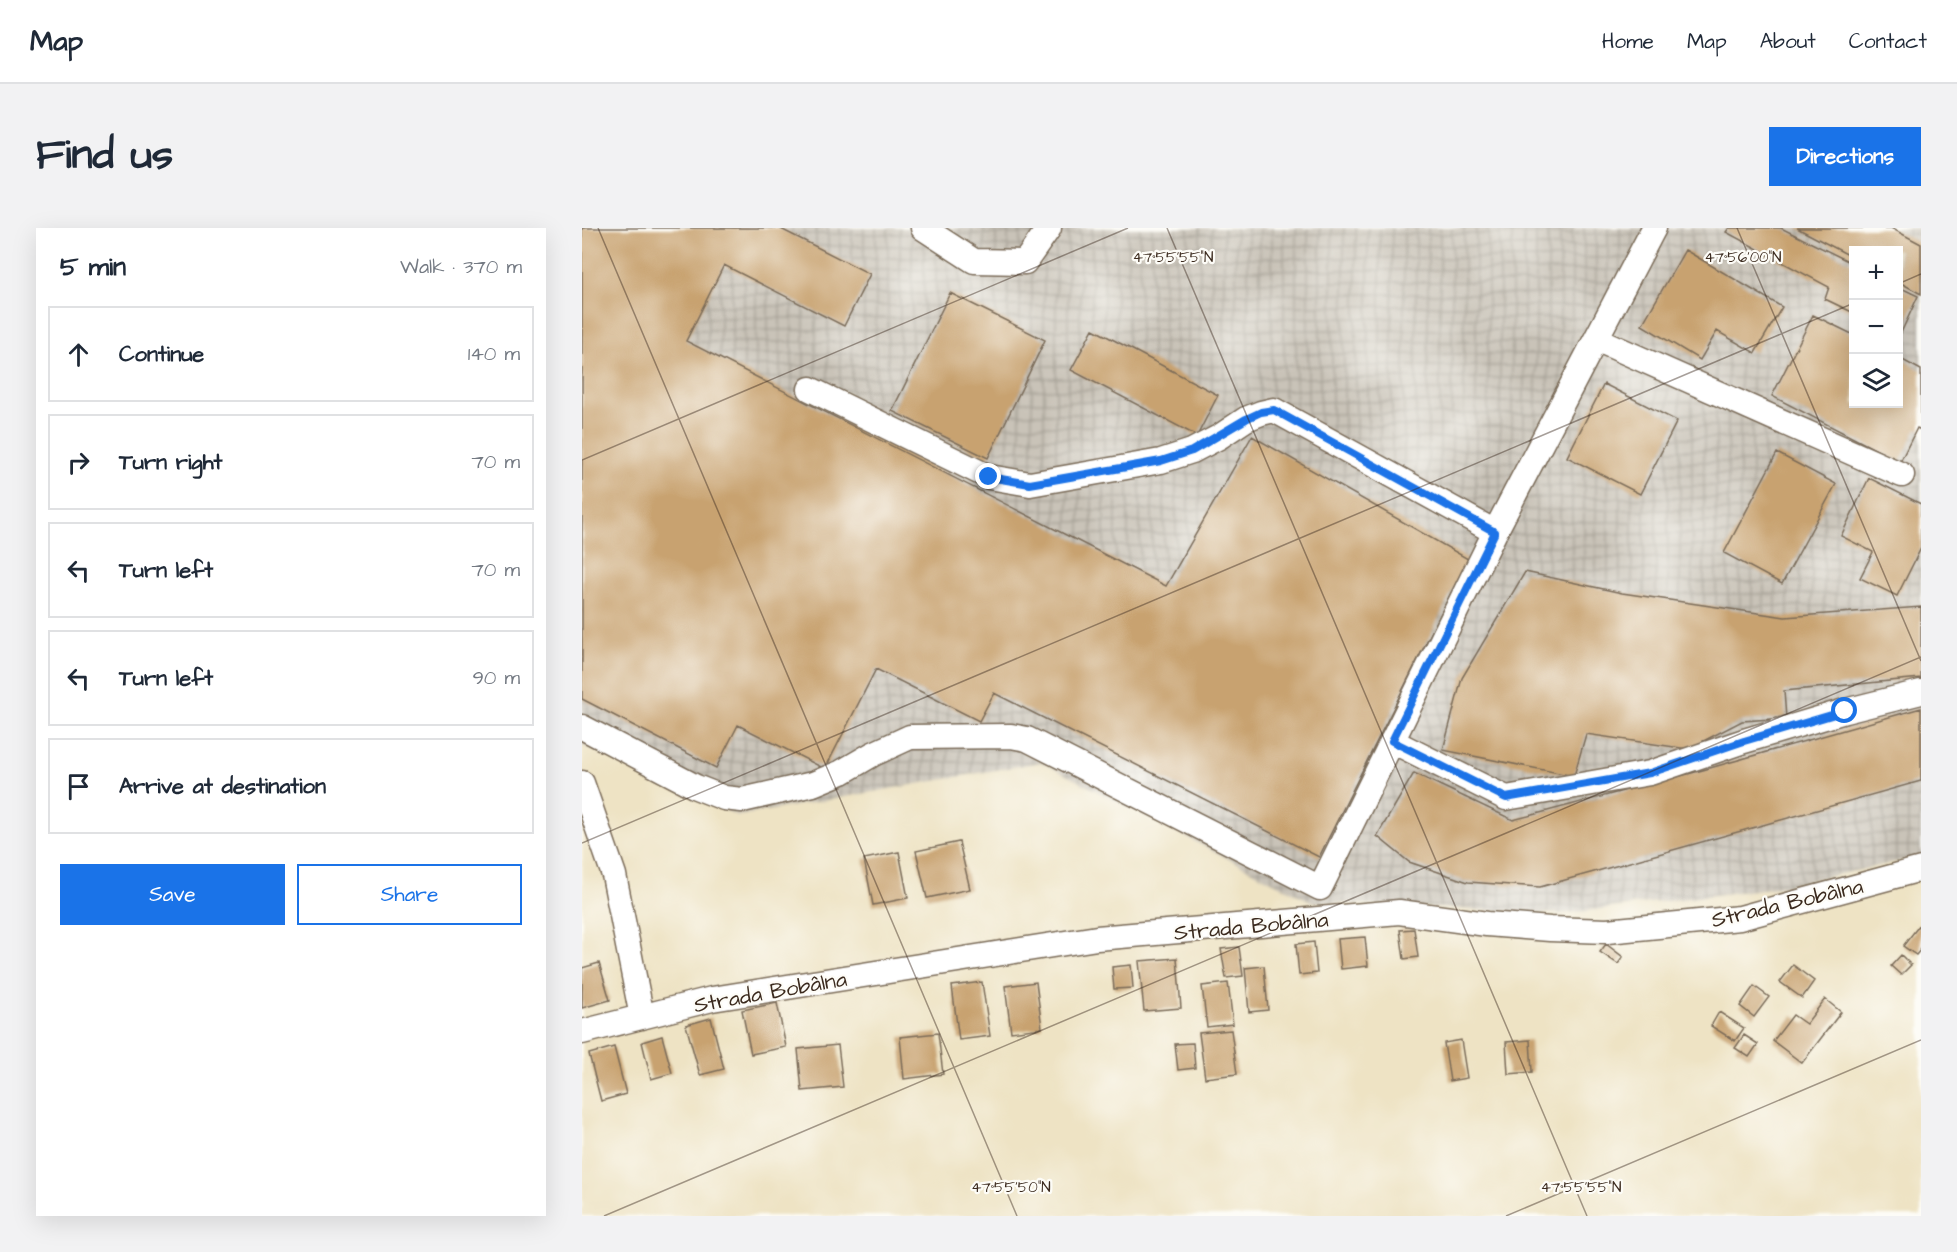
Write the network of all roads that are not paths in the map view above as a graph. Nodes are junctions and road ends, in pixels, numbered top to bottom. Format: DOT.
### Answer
graph roads {
  1 [pos="923,228"];
  2 [pos="1049,228"];
  3 [pos="1654,228"];
  4 [pos="1596,339"];
  5 [pos="810,389"];
  6 [pos="1902,475"];
  7 [pos="1495,532"];
  8 [pos="1921,692"];
  9 [pos="582,727"];
  10 [pos="1392,741"];
  11 [pos="582,783"];
  12 [pos="1921,869"];
  13 [pos="642,1017"];
  14 [pos="582,1032"];
  1 -- 2 [label="street"];
  3 -- 4 [label="street"];
  4 -- 6 [label="street"];
  4 -- 7 [label="street"];
  5 -- 7 [label="street"];
  7 -- 10 [label="street"];
  8 -- 10 [label="street"];
  9 -- 10 [label="street"];
  11 -- 13 [label="street"];
  12 -- 13 [label="street, Strada Bobâlna"];
  13 -- 14 [label="street, Strada Bobâlna"];
}
